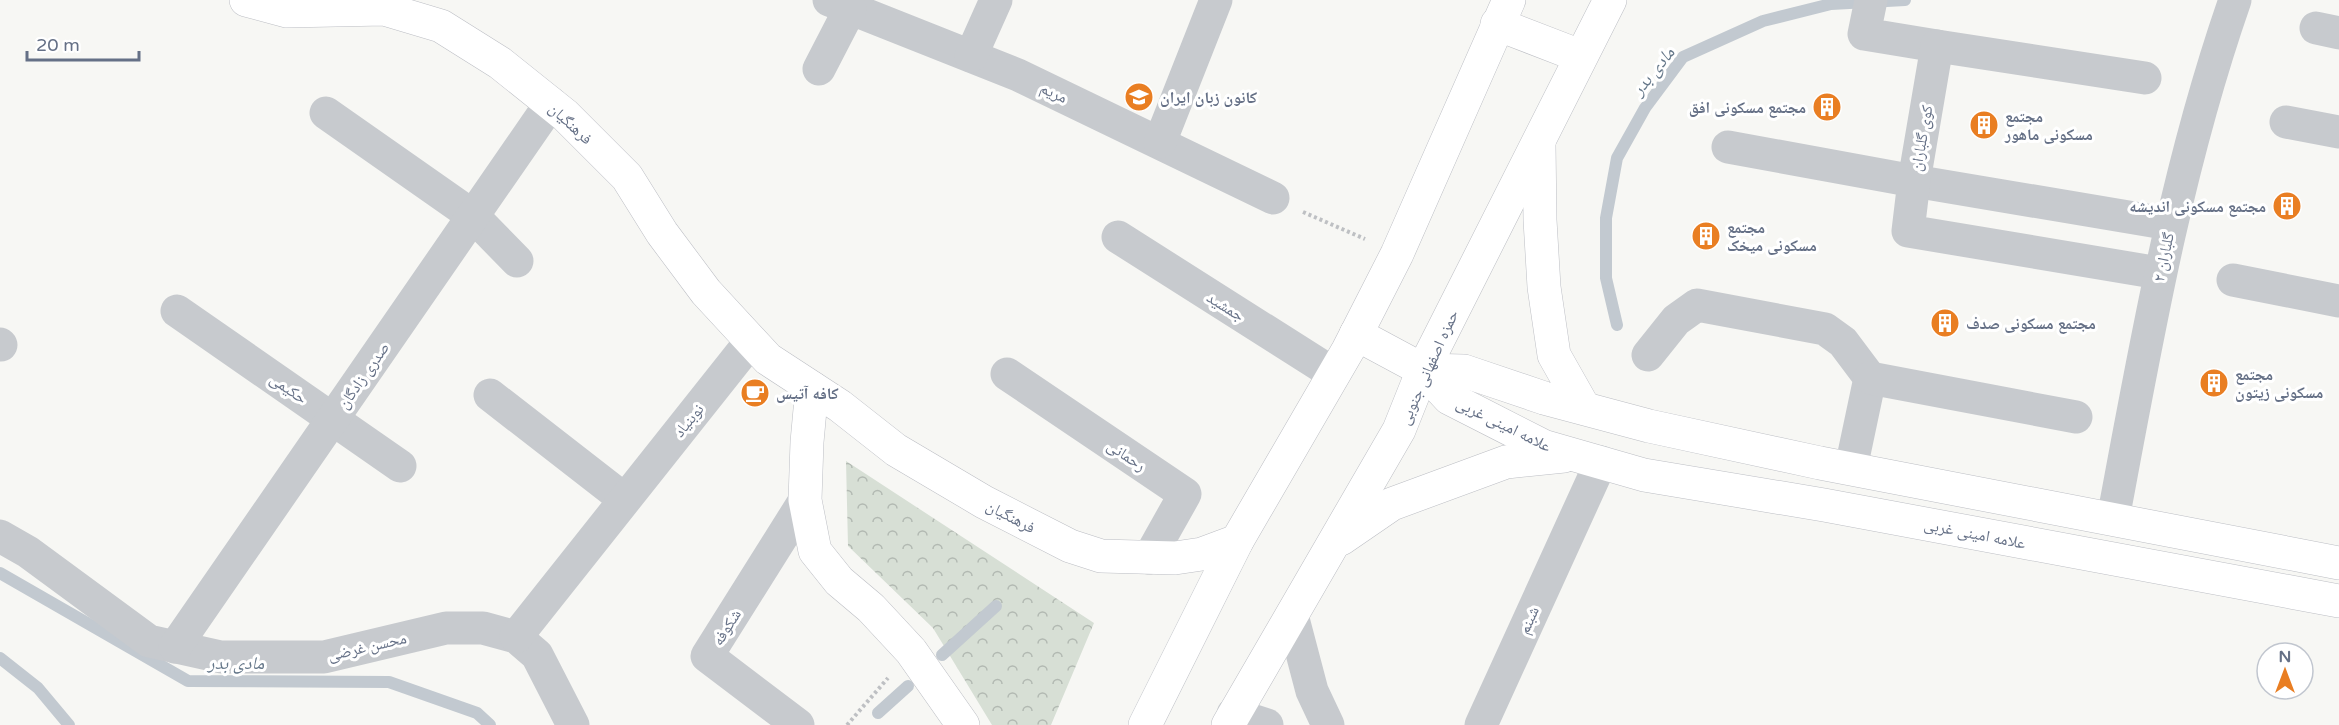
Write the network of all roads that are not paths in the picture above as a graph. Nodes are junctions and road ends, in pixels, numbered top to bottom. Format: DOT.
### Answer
graph roads {
  1 [pos="246,0"];
  2 [pos="996,0"];
  3 [pos="1216,0"];
  4 [pos="1610,0"];
  5 [pos="1871,0"];
  6 [pos="2235,0"];
  7 [pos="386,4"];
  8 [pos="839,4"];
  9 [pos="1503,12"];
  10 [pos="1937,46"];
  11 [pos="971,56"];
  12 [pos="1580,56"];
  13 [pos="819,69"];
  14 [pos="2145,78"];
  15 [pos="551,103"];
  16 [pos="326,113"];
  17 [pos="2286,122"];
  18 [pos="2339,132"];
  19 [pos="1539,140"];
  20 [pos="1160,142"];
  21 [pos="1728,147"];
  22 [pos="1914,181"];
  23 [pos="1273,198"];
  24 [pos="473,216"];
  25 [pos="2170,224"];
  26 [pos="1118,237"];
  27 [pos="517,261"];
  28 [pos="2160,273"];
  29 [pos="2233,280"];
  30 [pos="2339,301"];
  31 [pos="177,311"];
  32 [pos="1356,334"];
  33 [pos="751,340"];
  34 [pos="1648,355"];
  35 [pos="1423,370"];
  36 [pos="1007,374"];
  37 [pos="1334,374"];
  38 [pos="1870,378"];
  39 [pos="812,388"];
  40 [pos="490,395"];
  41 [pos="1584,408"];
  42 [pos="2076,417"];
  43 [pos="333,418"];
  44 [pos="1588,459"];
  45 [pos="400,466"];
  46 [pos="1851,468"];
  47 [pos="624,499"];
  48 [pos="806,501"];
  49 [pos="2113,519"];
  50 [pos="0,536"];
  51 [pos="1237,541"];
  52 [pos="1332,546"];
  53 [pos="1149,558"];
  54 [pos="2339,563"];
  55 [pos="2339,601"];
  56 [pos="1292,615"];
  57 [pos="516,637"];
  58 [pos="175,647"];
  59 [pos="1231,720"];
  60 [pos="573,725"];
  61 [pos="798,725"];
  62 [pos="963,725"];
  63 [pos="1145,725"];
  64 [pos="1268,725"];
  65 [pos="1328,725"];
  66 [pos="1481,725"];
  1 -- 7 [label="main road, فرهنگیان"];
  2 -- 11 [label="street"];
  3 -- 20 [label="street"];
  4 -- 12 [label="main road, حمزه اصفهانی جنوبی"];
  5 -- 10 [label="street"];
  6 -- 25 [label="street, گلباران ۲"];
  7 -- 15 [label="main road, فرهنگیان"];
  8 -- 11 [label="street, مریم"];
  8 -- 13 [label="street"];
  9 -- 12 [label="main road"];
  9 -- 32 [label="main road"];
  10 -- 14 [label="street"];
  10 -- 22 [label="street, کوی گلباران"];
  11 -- 20 [label="street, مریم"];
  12 -- 19 [label="main road, حمزه اصفهانی جنوبی"];
  15 -- 24 [label="street, صدری زادگان"];
  15 -- 33 [label="main road, فرهنگیان"];
  16 -- 24 [label="street"];
  17 -- 18 [label="street"];
  19 -- 35 [label="main road, حمزه اصفهانی جنوبی"];
  19 -- 41 [label="main road"];
  20 -- 23 [label="street, مریم"];
  21 -- 22 [label="street"];
  22 -- 25 [label="street, کوی گلباران"];
  22 -- 28 [label="street"];
  24 -- 27 [label="street"];
  24 -- 43 [label="street, صدری زادگان"];
  25 -- 28 [label="street, گلباران ۲"];
  26 -- 37 [label="street, جمشید"];
  28 -- 49 [label="street, گلباران ۲"];
  29 -- 30 [label="street"];
  31 -- 43 [label="street, حکیمی"];
  32 -- 35 [label="main road"];
  32 -- 37 [label="main road"];
  33 -- 39 [label="main road, فرهنگیان"];
  33 -- 47 [label="street, نوبنیاد"];
  34 -- 38 [label="street"];
  35 -- 41 [label="main road, علامه امینی غربی"];
  35 -- 44 [label="main road, علامه امینی غربی"];
  35 -- 52 [label="main road, حمزه اصفهانی جنوبی"];
  36 -- 53 [label="street, رحمانی"];
  37 -- 51 [label="main road"];
  38 -- 42 [label="street"];
  38 -- 46 [label="street"];
  39 -- 48 [label="main road"];
  39 -- 53 [label="main road, فرهنگیان"];
  40 -- 47 [label="street"];
  41 -- 46 [label="main road, علامه امینی غربی"];
  43 -- 45 [label="street, حکیمی"];
  43 -- 58 [label="street, صدری زادگان"];
  44 -- 52 [label="main road"];
  44 -- 55 [label="main road, علامه امینی غربی"];
  44 -- 66 [label="street, شبنم"];
  46 -- 49 [label="main road, علامه امینی غربی"];
  47 -- 57 [label="street, نوبنیاد"];
  48 -- 61 [label="street, شکوفه"];
  48 -- 62 [label="main road"];
  49 -- 54 [label="main road, علامه امینی غربی"];
  50 -- 58 [label="street, محسن غرضی"];
  51 -- 53 [label="main road, فرهنگیان"];
  51 -- 63 [label="main road"];
  52 -- 56 [label="main road, حمزه اصفهانی جنوبی"];
  56 -- 59 [label="main road, حمزه اصفهانی جنوبی"];
  56 -- 65 [label="street"];
  57 -- 58 [label="street, محسن غرضی"];
  57 -- 60 [label="street, محسن غرضی"];
  59 -- 64 [label="street"];
}
